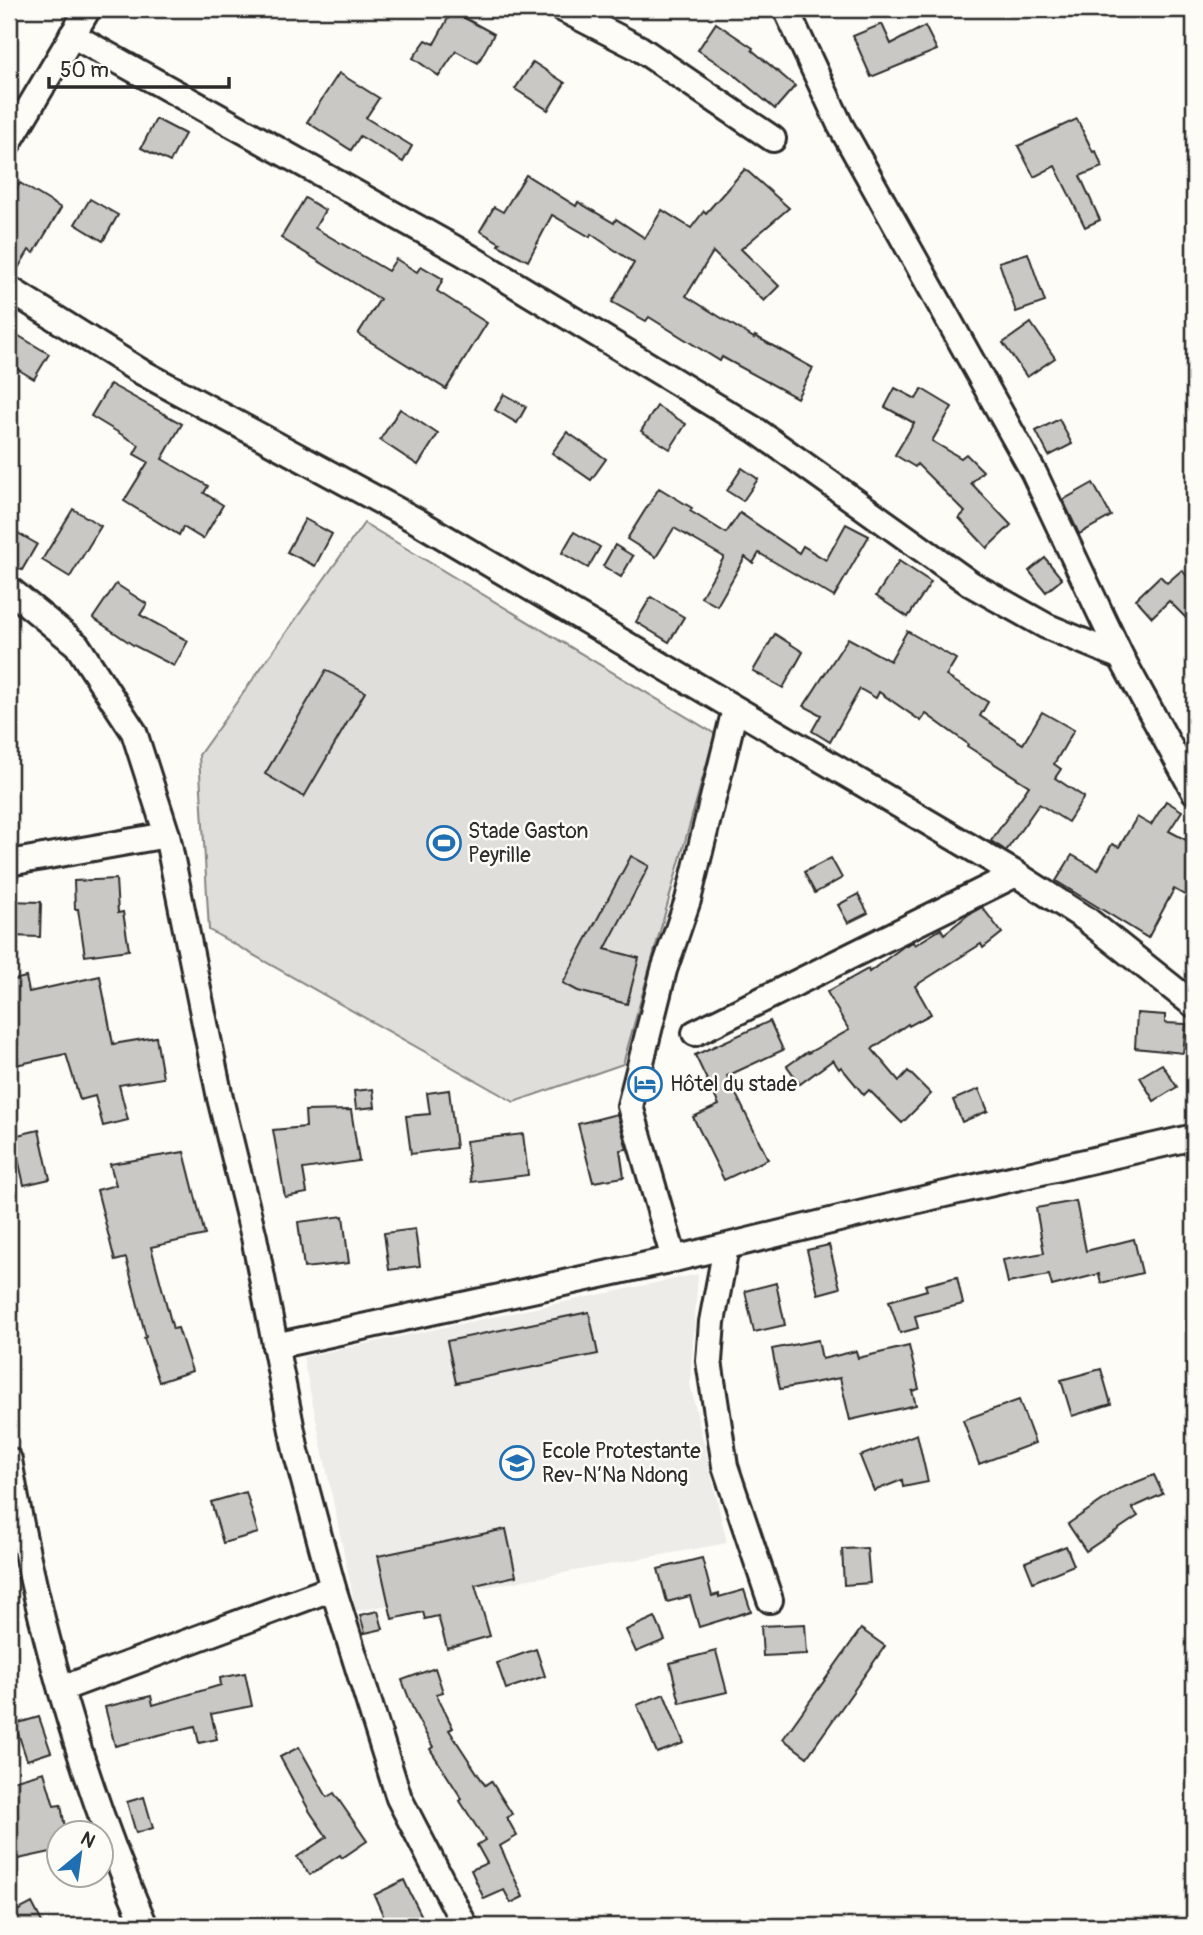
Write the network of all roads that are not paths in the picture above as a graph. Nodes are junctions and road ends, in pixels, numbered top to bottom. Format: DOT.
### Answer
graph roads {
  1 [pos="88,9"];
  2 [pos="563,9"];
  3 [pos="786,9"];
  4 [pos="72,35"];
  5 [pos="773,139"];
  6 [pos="9,142"];
  7 [pos="9,289"];
  8 [pos="9,589"];
  9 [pos="1121,657"];
  10 [pos="735,709"];
  11 [pos="1194,791"];
  12 [pos="167,835"];
  13 [pos="9,863"];
  14 [pos="1016,874"];
  15 [pos="1194,1005"];
  16 [pos="695,1034"];
  17 [pos="1194,1137"];
  18 [pos="726,1247"];
  19 [pos="674,1259"];
  20 [pos="275,1346"];
  21 [pos="9,1460"];
  22 [pos="333,1588"];
  23 [pos="770,1601"];
  24 [pos="61,1689"];
  25 [pos="145,1926"];
  26 [pos="465,1926"];
  1 -- 4 [label="street"];
  2 -- 5 [label="street"];
  3 -- 9 [label="street"];
  4 -- 6 [label="street"];
  4 -- 9 [label="street"];
  7 -- 10 [label="street"];
  8 -- 12 [label="street"];
  9 -- 11 [label="street"];
  10 -- 14 [label="street"];
  10 -- 19 [label="street"];
  12 -- 13 [label="street"];
  12 -- 20 [label="street"];
  14 -- 15 [label="street"];
  14 -- 16 [label="street"];
  17 -- 18 [label="street"];
  18 -- 19 [label="street"];
  18 -- 23 [label="street"];
  19 -- 20 [label="street"];
  20 -- 22 [label="street"];
  21 -- 24 [label="street"];
  22 -- 24 [label="street"];
  22 -- 26 [label="street"];
  24 -- 25 [label="street"];
}
